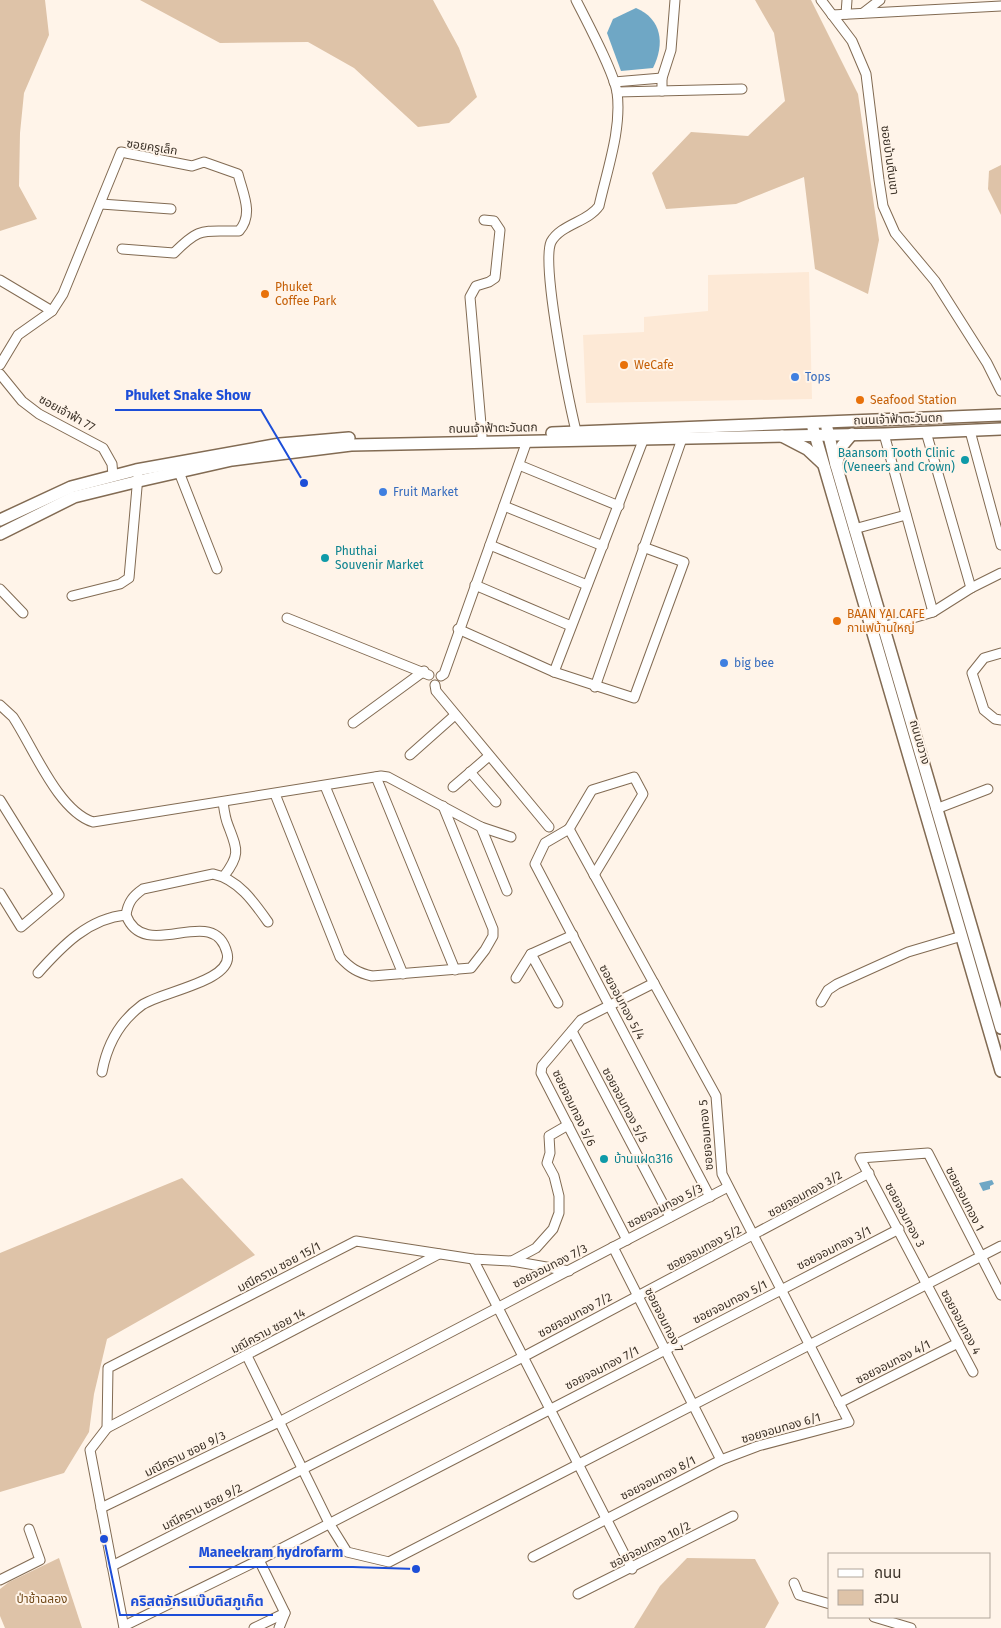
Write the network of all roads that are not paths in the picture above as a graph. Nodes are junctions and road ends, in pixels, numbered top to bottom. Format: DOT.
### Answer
graph roads {
  1 [pos="576,0"];
  2 [pos="675,0"];
  3 [pos="822,0"];
  4 [pos="849,0"];
  5 [pos="880,0"];
  6 [pos="1001,6"];
  7 [pos="863,13"];
  8 [pos="846,14"];
  9 [pos="832,15"];
  10 [pos="662,78"];
  11 [pos="614,82"];
  12 [pos="742,89"];
  13 [pos="662,90"];
  14 [pos="617,92"];
  15 [pos="100,204"];
  16 [pos="171,209"];
  17 [pos="484,220"];
  18 [pos="122,248"];
  19 [pos="0,280"];
  20 [pos="52,311"];
  21 [pos="0,365"];
  22 [pos="0,374"];
  23 [pos="1001,391"];
  24 [pos="1001,415"];
  25 [pos="827,421"];
  26 [pos="812,422"];
  27 [pos="1001,428"];
  28 [pos="576,431"];
  29 [pos="970,431"];
  30 [pos="926,432"];
  31 [pos="684,433"];
  32 [pos="852,434"];
  33 [pos="884,434"];
  34 [pos="814,435"];
  35 [pos="828,435"];
  36 [pos="482,436"];
  37 [pos="780,436"];
  38 [pos="644,438"];
  39 [pos="527,441"];
  40 [pos="823,464"];
  41 [pos="519,465"];
  42 [pos="836,465"];
  43 [pos="177,467"];
  44 [pos="138,475"];
  45 [pos="113,476"];
  46 [pos="504,506"];
  47 [pos="619,506"];
  48 [pos="906,514"];
  49 [pos="0,520"];
  50 [pos="854,529"];
  51 [pos="0,534"];
  52 [pos="490,545"];
  53 [pos="1001,545"];
  54 [pos="603,546"];
  55 [pos="644,547"];
  56 [pos="217,569"];
  57 [pos="1001,573"];
  58 [pos="475,585"];
  59 [pos="587,585"];
  60 [pos="971,588"];
  61 [pos="0,589"];
  62 [pos="72,596"];
  63 [pos="23,612"];
  64 [pos="933,612"];
  65 [pos="288,618"];
  66 [pos="571,626"];
  67 [pos="458,629"];
  68 [pos="878,629"];
  69 [pos="1001,653"];
  70 [pos="554,672"];
  71 [pos="427,673"];
  72 [pos="441,676"];
  73 [pos="435,685"];
  74 [pos="595,687"];
  75 [pos="0,705"];
  76 [pos="455,715"];
  77 [pos="1001,720"];
  78 [pos="353,723"];
  79 [pos="410,755"];
  80 [pos="489,756"];
  81 [pos="470,772"];
  82 [pos="376,777"];
  83 [pos="325,786"];
  84 [pos="453,787"];
  85 [pos="988,788"];
  86 [pos="275,794"];
  87 [pos="0,800"];
  88 [pos="222,802"];
  89 [pos="496,802"];
  90 [pos="444,806"];
  91 [pos="936,809"];
  92 [pos="481,826"];
  93 [pos="549,826"];
  94 [pos="568,829"];
  95 [pos="511,837"];
  96 [pos="594,874"];
  97 [pos="224,876"];
  98 [pos="507,891"];
  99 [pos="0,893"];
  100 [pos="958,902"];
  101 [pos="126,915"];
  102 [pos="268,922"];
  103 [pos="573,936"];
  104 [pos="962,936"];
  105 [pos="531,954"];
  106 [pos="455,970"];
  107 [pos="38,973"];
  108 [pos="403,974"];
  109 [pos="516,978"];
  110 [pos="654,983"];
  111 [pos="821,1002"];
  112 [pos="558,1003"];
  113 [pos="609,1004"];
  114 [pos="1001,1028"];
  115 [pos="572,1031"];
  116 [pos="1001,1071"];
  117 [pos="102,1072"];
  118 [pos="568,1125"];
  119 [pos="928,1153"];
  120 [pos="869,1173"];
  121 [pos="728,1187"];
  122 [pos="710,1197"];
  123 [pos="670,1217"];
  124 [pos="899,1229"];
  125 [pos="754,1236"];
  126 [pos="627,1240"];
  127 [pos="1001,1246"];
  128 [pos="613,1247"];
  129 [pos="439,1254"];
  130 [pos="981,1256"];
  131 [pos="473,1259"];
  132 [pos="512,1261"];
  133 [pos="569,1271"];
  134 [pos="927,1284"];
  135 [pos="781,1289"];
  136 [pos="1001,1295"];
  137 [pos="638,1296"];
  138 [pos="498,1306"];
  139 [pos="958,1343"];
  140 [pos="809,1344"];
  141 [pos="664,1350"];
  142 [pos="247,1356"];
  143 [pos="524,1357"];
  144 [pos="973,1372"];
  145 [pos="694,1403"];
  146 [pos="839,1403"];
  147 [pos="550,1409"];
  148 [pos="279,1422"];
  149 [pos="849,1422"];
  150 [pos="107,1428"];
  151 [pos="721,1460"];
  152 [pos="578,1463"];
  153 [pos="303,1470"];
  154 [pos="101,1508"];
  155 [pos="733,1516"];
  156 [pos="606,1518"];
  157 [pos="329,1523"];
  158 [pos="29,1529"];
  159 [pos="533,1557"];
  160 [pos="259,1560"];
  161 [pos="112,1566"];
  162 [pos="632,1569"];
  163 [pos="0,1580"];
  164 [pos="794,1583"];
  165 [pos="578,1594"];
  166 [pos="828,1603"];
  167 [pos="285,1613"];
  168 [pos="877,1618"];
  169 [pos="124,1627"];
  170 [pos="254,1628"];
  171 [pos="280,1628"];
  172 [pos="911,1628"];
  1 -- 11 [label="street"];
  2 -- 10 [label="street"];
  3 -- 9 [label="street, ซอยบ้านตีนเขา"];
  4 -- 8 [label="street"];
  5 -- 7 [label="street"];
  6 -- 7 [label="street"];
  7 -- 8 [label="street"];
  8 -- 9 [label="street"];
  9 -- 23 [label="street, ซอยบ้านตีนเขา"];
  10 -- 11 [label="street"];
  10 -- 13 [label="street"];
  11 -- 14 [label="street"];
  12 -- 13 [label="street"];
  13 -- 14 [label="street"];
  14 -- 28 [label="street"];
  15 -- 16 [label="street"];
  15 -- 18 [label="street, ซอยครูเล็ก"];
  15 -- 20 [label="street, ซอยครูเล็ก"];
  17 -- 36 [label="street"];
  19 -- 20 [label="street"];
  20 -- 21 [label="street, ซอยครูเล็ก"];
  22 -- 45 [label="street, ซอยเจ้าฟ้า 77"];
  24 -- 25 [label="main road, ถนนเจ้าฟ้าตะวันตก"];
  25 -- 26 [label="main road, ถนนเจ้าฟ้าตะวันตก"];
  25 -- 35 [label="main road, ถนนขวาง"];
  26 -- 31 [label="main road, ถนนเจ้าฟ้าตะวันตก"];
  26 -- 34 [label="main road, ถนนขวาง"];
  27 -- 29 [label="main road, ถนนเจ้าฟ้าตะวันตก"];
  28 -- 31 [label="main road, ถนนเจ้าฟ้าตะวันตก"];
  28 -- 36 [label="main road, ถนนเจ้าฟ้าตะวันตก"];
  29 -- 30 [label="main road, ถนนเจ้าฟ้าตะวันตก"];
  29 -- 53 [label="street"];
  30 -- 33 [label="main road, ถนนเจ้าฟ้าตะวันตก"];
  30 -- 60 [label="street"];
  31 -- 37 [label="main road, ถนนเจ้าฟ้าตะวันตก"];
  31 -- 38 [label="main road, ถนนเจ้าฟ้าตะวันตก"];
  31 -- 55 [label="street"];
  32 -- 33 [label="main road, ถนนเจ้าฟ้าตะวันตก"];
  32 -- 35 [label="main road, ถนนเจ้าฟ้าตะวันตก"];
  32 -- 42 [label="main road"];
  33 -- 48 [label="street"];
  34 -- 35 [label="main road, ถนนเจ้าฟ้าตะวันตก"];
  34 -- 37 [label="main road, ถนนเจ้าฟ้าตะวันตก"];
  34 -- 40 [label="main road, ถนนขวาง"];
  35 -- 42 [label="main road, ถนนขวาง"];
  36 -- 43 [label="main road, ถนนเจ้าฟ้าตะวันตก"];
  37 -- 40 [label="main road"];
  38 -- 39 [label="main road, ถนนเจ้าฟ้าตะวันตก"];
  38 -- 47 [label="street"];
  39 -- 41 [label="street"];
  39 -- 43 [label="main road, ถนนเจ้าฟ้าตะวันตก"];
  40 -- 68 [label="main road, ถนนขวาง"];
  41 -- 46 [label="street"];
  41 -- 47 [label="street"];
  42 -- 50 [label="main road, ถนนขวาง"];
  43 -- 44 [label="main road, ถนนเจ้าฟ้าตะวันตก"];
  43 -- 56 [label="street"];
  44 -- 45 [label="main road, ถนนเจ้าฟ้าตะวันตก"];
  44 -- 51 [label="main road, ถนนเจ้าฟ้าตะวันตก"];
  44 -- 62 [label="street"];
  45 -- 49 [label="main road, ถนนเจ้าฟ้าตะวันตก"];
  46 -- 52 [label="street"];
  46 -- 54 [label="street"];
  47 -- 54 [label="street"];
  48 -- 50 [label="street"];
  48 -- 64 [label="street"];
  50 -- 68 [label="main road, ถนนขวาง"];
  52 -- 58 [label="street"];
  52 -- 59 [label="street"];
  54 -- 59 [label="street"];
  55 -- 74 [label="street"];
  55 -- 74 [label="street"];
  57 -- 60 [label="street"];
  58 -- 66 [label="street"];
  58 -- 67 [label="street"];
  59 -- 66 [label="street"];
  60 -- 64 [label="street"];
  61 -- 63 [label="street"];
  64 -- 68 [label="street"];
  65 -- 71 [label="street"];
  66 -- 70 [label="street"];
  67 -- 70 [label="street"];
  67 -- 72 [label="street"];
  68 -- 91 [label="main road, ถนนขวาง"];
  68 -- 100 [label="main road, ถนนขวาง"];
  69 -- 77 [label="street"];
  70 -- 74 [label="street"];
  71 -- 72 [label="street"];
  71 -- 73 [label="street"];
  71 -- 78 [label="street"];
  72 -- 73 [label="street"];
  73 -- 76 [label="street"];
  75 -- 88 [label="street"];
  76 -- 79 [label="street"];
  76 -- 80 [label="street"];
  80 -- 81 [label="street"];
  80 -- 93 [label="street"];
  81 -- 84 [label="street"];
  81 -- 89 [label="street"];
  82 -- 83 [label="street"];
  82 -- 90 [label="street"];
  82 -- 106 [label="street"];
  83 -- 86 [label="street"];
  83 -- 108 [label="street"];
  85 -- 91 [label="street"];
  86 -- 88 [label="street"];
  86 -- 108 [label="street"];
  87 -- 99 [label="street"];
  88 -- 97 [label="street"];
  90 -- 92 [label="street"];
  90 -- 106 [label="street"];
  91 -- 100 [label="main road, ถนนขวาง"];
  92 -- 95 [label="street"];
  92 -- 98 [label="street"];
  94 -- 96 [label="street, ซอยจอมทอง 5"];
  94 -- 96 [label="street"];
  94 -- 103 [label="street, ซอยจอมทอง 5/4"];
  96 -- 110 [label="street, ซอยจอมทอง 5"];
  97 -- 101 [label="street"];
  97 -- 102 [label="street"];
  100 -- 104 [label="main road, ถนนขวาง"];
  100 -- 114 [label="main road, ถนนขวาง"];
  101 -- 107 [label="street"];
  101 -- 117 [label="street"];
  103 -- 105 [label="street"];
  103 -- 113 [label="street, ซอยจอมทอง 5/4"];
  104 -- 111 [label="street"];
  104 -- 116 [label="main road, ถนนขวาง"];
  105 -- 109 [label="street"];
  105 -- 112 [label="street"];
  106 -- 108 [label="street"];
  110 -- 113 [label="street"];
  110 -- 121 [label="street, ซอยจอมทอง 5"];
  113 -- 115 [label="street"];
  113 -- 122 [label="street, ซอยจอมทอง 5/4"];
  115 -- 118 [label="street, ซอยจอมทอง 5/6"];
  115 -- 123 [label="street, ซอยจอมทอง 5/5"];
  118 -- 126 [label="street, ซอยจอมทอง 5/6"];
  118 -- 132 [label="street"];
  119 -- 120 [label="street, ซอยจอมทอง 3"];
  119 -- 130 [label="street, ซอยจอมทอง 1"];
  120 -- 124 [label="street, ซอยจอมทอง 3"];
  120 -- 125 [label="street, ซอยจอมทอง 3/2"];
  121 -- 122 [label="street, ซอยจอมทอง 5/3"];
  121 -- 125 [label="street, ซอยจอมทอง 5"];
  122 -- 123 [label="street, ซอยจอมทอง 5/3"];
  123 -- 126 [label="street, ซอยจอมทอง 5/3"];
  124 -- 134 [label="street, ซอยจอมทอง 3"];
  124 -- 135 [label="street, ซอยจอมทอง 3/1"];
  125 -- 135 [label="street, ซอยจอมทอง 5"];
  125 -- 137 [label="street, ซอยจอมทอง 5/2"];
  126 -- 128 [label="street, ซอยจอมทอง 5/3"];
  127 -- 130 [label="street"];
  128 -- 133 [label="street, ซอยจอมทอง 7/3"];
  128 -- 137 [label="street, ซอยจอมทอง 7"];
  129 -- 131 [label="street, มณีคราม ซอย 15/1"];
  129 -- 142 [label="street, มณีคราม ซอย 14"];
  129 -- 150 [label="street, มณีคราม ซอย 15/1"];
  130 -- 134 [label="street"];
  130 -- 136 [label="street, ซอยจอมทอง 1"];
  131 -- 132 [label="street, มณีคราม ซอย 15/1"];
  131 -- 138 [label="street"];
  132 -- 133 [label="street, มณีคราม ซอย 15/1"];
  133 -- 138 [label="street, ซอยจอมทอง 7/3"];
  134 -- 139 [label="street, ซอยจอมทอง 4"];
  134 -- 140 [label="street"];
  135 -- 140 [label="street, ซอยจอมทอง 5"];
  135 -- 141 [label="street, ซอยจอมทอง 5/1"];
  137 -- 141 [label="street, ซอยจอมทอง 7"];
  137 -- 143 [label="street, ซอยจอมทอง 7/2"];
  138 -- 143 [label="street"];
  138 -- 148 [label="street, ซอยจอมทอง 7/3"];
  139 -- 144 [label="street, ซอยจอมทอง 4"];
  139 -- 146 [label="street, ซอยจอมทอง 4/1"];
  140 -- 145 [label="street"];
  140 -- 146 [label="street, ซอยจอมทอง 5"];
  141 -- 145 [label="street, ซอยจอมทอง 7"];
  141 -- 147 [label="street, ซอยจอมทอง 7/1"];
  142 -- 148 [label="street"];
  142 -- 150 [label="street, มณีคราม ซอย 14"];
  143 -- 147 [label="street"];
  143 -- 153 [label="street, ซอยจอมทอง 7/2"];
  145 -- 151 [label="street, ซอยจอมทอง 7"];
  145 -- 152 [label="street"];
  146 -- 149 [label="street, ซอยจอมทอง 5"];
  147 -- 152 [label="street"];
  147 -- 157 [label="street, ซอยจอมทอง 7/1"];
  148 -- 153 [label="street"];
  148 -- 154 [label="street, มณีคราม ซอย 9/3"];
  149 -- 151 [label="street, ซอยจอมทอง 6/1"];
  150 -- 154 [label="street"];
  151 -- 156 [label="street, ซอยจอมทอง 8/1"];
  152 -- 156 [label="street"];
  152 -- 157 [label="street"];
  153 -- 157 [label="street"];
  153 -- 161 [label="street, มณีคราม ซอย 9/2"];
  154 -- 161 [label="street"];
  155 -- 162 [label="street, ซอยจอมทอง 10/2"];
  156 -- 159 [label="street, ซอยจอมทอง 8/1"];
  156 -- 162 [label="street"];
  157 -- 160 [label="street, ซอยจอมทอง 7/1"];
  158 -- 163 [label="street"];
  160 -- 167 [label="street"];
  160 -- 169 [label="street, ซอยจอมทอง 7/1"];
  161 -- 169 [label="street"];
  162 -- 165 [label="street, ซอยจอมทอง 10/2"];
  164 -- 166 [label="street"];
  167 -- 170 [label="street"];
  167 -- 171 [label="street"];
  168 -- 172 [label="street"];
}
